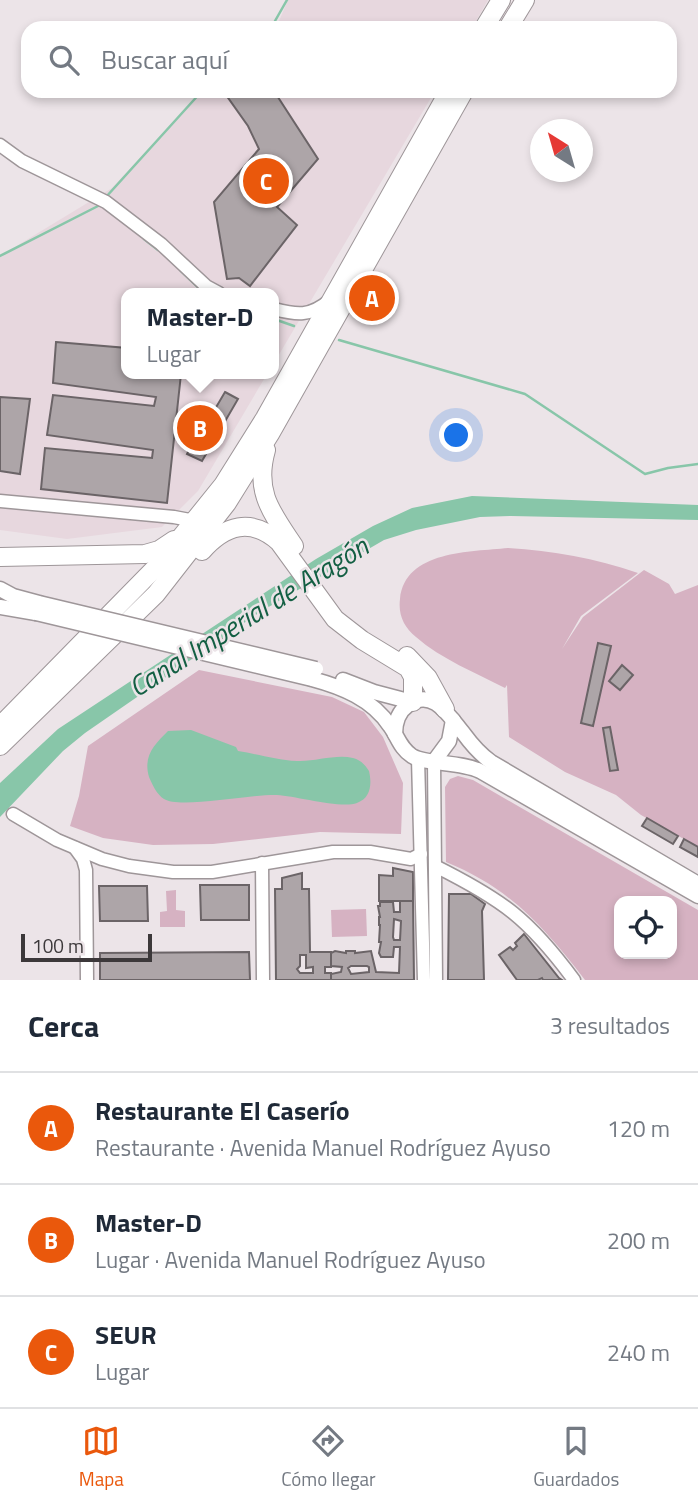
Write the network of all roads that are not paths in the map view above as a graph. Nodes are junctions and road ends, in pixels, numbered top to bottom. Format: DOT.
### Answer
graph roads {
  1 [pos="501,0"];
  2 [pos="515,0"];
  3 [pos="525,0"];
  4 [pos="488,21"];
  5 [pos="504,21"];
  6 [pos="513,21"];
  7 [pos="445,98"];
  8 [pos="460,98"];
  9 [pos="0,145"];
  10 [pos="210,288"];
  11 [pos="333,298"];
  12 [pos="279,310"];
  13 [pos="297,315"];
  14 [pos="309,340"];
  15 [pos="270,434"];
  16 [pos="0,501"];
  17 [pos="191,527"];
  18 [pos="289,548"];
  19 [pos="0,557"];
  20 [pos="0,589"];
  21 [pos="156,594"];
  22 [pos="0,607"];
  23 [pos="37,608"];
  24 [pos="338,616"];
  25 [pos="314,674"];
  26 [pos="410,698"];
  27 [pos="449,714"];
  28 [pos="0,726"];
  29 [pos="395,734"];
  30 [pos="0,746"];
  31 [pos="418,759"];
  32 [pos="435,760"];
  33 [pos="13,814"];
  34 [pos="421,854"];
  35 [pos="262,863"];
  36 [pos="92,864"];
  37 [pos="435,866"];
  38 [pos="698,884"];
  39 [pos="698,895"];
  40 [pos="88,980"];
  41 [pos="263,980"];
  42 [pos="424,980"];
  43 [pos="436,980"];
  44 [pos="574,980"];
  1 -- 4 [label="highway"];
  2 -- 5 [label="highway"];
  3 -- 6 [label="highway"];
  7 -- 11 [label="highway"];
  8 -- 15 [label="highway"];
  9 -- 10 [label="street"];
  11 -- 13 [label="street"];
  11 -- 14 [label="highway"];
  12 -- 13 [label="street"];
  13 -- 14 [label="street"];
  14 -- 17 [label="highway"];
  15 -- 18 [label="highway"];
  15 -- 21 [label="highway"];
  16 -- 17 [label="street"];
  17 -- 19 [label="highway"];
  17 -- 28 [label="highway"];
  18 -- 21 [label="highway"];
  18 -- 24 [label="highway"];
  20 -- 23 [label="main road"];
  21 -- 30 [label="highway"];
  22 -- 23 [label="main road"];
  23 -- 25 [label="main road, bridge"];
  24 -- 26 [label="highway"];
  24 -- 27 [label="highway"];
  25 -- 26 [label="main road"];
  25 -- 29 [label="main road"];
  26 -- 27 [label="main road"];
  26 -- 29 [label="main road"];
  27 -- 32 [label="main road"];
  27 -- 38 [label="main road"];
  29 -- 31 [label="main road"];
  31 -- 32 [label="main road"];
  31 -- 34 [label="street"];
  32 -- 37 [label="street"];
  32 -- 39 [label="main road"];
  33 -- 36 [label="street"];
  34 -- 35 [label="street"];
  34 -- 42 [label="street"];
  35 -- 36 [label="street"];
  35 -- 41 [label="street"];
  36 -- 40 [label="street"];
  37 -- 43 [label="street"];
  37 -- 44 [label="street"];
}
